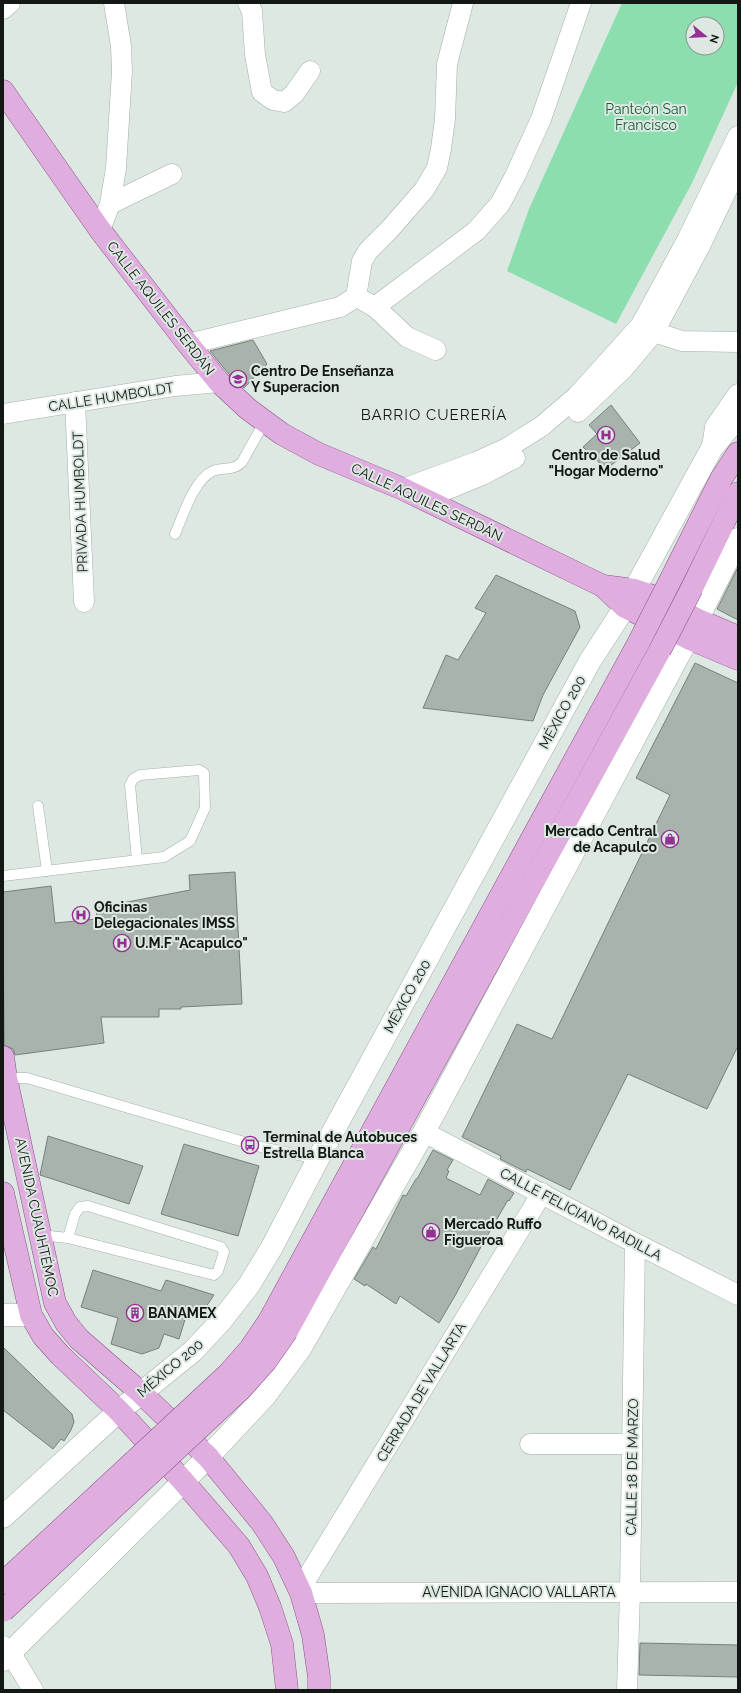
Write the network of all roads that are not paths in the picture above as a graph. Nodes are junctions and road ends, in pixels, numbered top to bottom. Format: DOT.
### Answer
graph roads {
  1 [pos="10,3"];
  2 [pos="114,3"];
  3 [pos="248,3"];
  4 [pos="463,3"];
  5 [pos="581,3"];
  6 [pos="3,9"];
  7 [pos="310,71"];
  8 [pos="3,91"];
  9 [pos="738,136"];
  10 [pos="738,167"];
  11 [pos="172,174"];
  12 [pos="110,204"];
  13 [pos="100,230"];
  14 [pos="356,297"];
  15 [pos="375,307"];
  16 [pos="648,328"];
  17 [pos="738,342"];
  18 [pos="188,344"];
  19 [pos="436,350"];
  20 [pos="219,382"];
  21 [pos="738,394"];
  22 [pos="75,402"];
  23 [pos="3,414"];
  24 [pos="738,417"];
  25 [pos="265,421"];
  26 [pos="712,448"];
  27 [pos="738,453"];
  28 [pos="403,488"];
  29 [pos="738,493"];
  30 [pos="424,499"];
  31 [pos="175,534"];
  32 [pos="738,539"];
  33 [pos="630,598"];
  34 [pos="84,602"];
  35 [pos="696,619"];
  36 [pos="738,637"];
  37 [pos="688,638"];
  38 [pos="738,660"];
  39 [pos="38,806"];
  40 [pos="137,860"];
  41 [pos="47,871"];
  42 [pos="3,876"];
  43 [pos="5,1068"];
  44 [pos="424,1132"];
  45 [pos="318,1158"];
  46 [pos="3,1193"];
  47 [pos="542,1193"];
  48 [pos="40,1235"];
  49 [pos="68,1238"];
  50 [pos="635,1243"];
  51 [pos="738,1295"];
  52 [pos="3,1315"];
  53 [pos="31,1315"];
  54 [pos="278,1326"];
  55 [pos="140,1392"];
  56 [pos="119,1411"];
  57 [pos="530,1444"];
  58 [pos="632,1444"];
  59 [pos="208,1457"];
  60 [pos="183,1481"];
  61 [pos="3,1518"];
  62 [pos="3,1584"];
  63 [pos="300,1592"];
  64 [pos="630,1592"];
  65 [pos="738,1592"];
  66 [pos="3,1611"];
  67 [pos="5,1653"];
  68 [pos="33,1690"];
  69 [pos="287,1690"];
  70 [pos="319,1690"];
  71 [pos="626,1690"];
  1 -- 6 [label="street"];
  2 -- 12 [label="street"];
  3 -- 7 [label="street"];
  4 -- 14 [label="street"];
  5 -- 15 [label="street"];
  8 -- 13 [label="main road, CALLE AQUILES SERDÁN"];
  9 -- 16 [label="street"];
  10 -- 16 [label="street"];
  11 -- 12 [label="street"];
  12 -- 13 [label="street"];
  13 -- 18 [label="main road, CALLE AQUILES SERDÁN"];
  14 -- 15 [label="street"];
  14 -- 18 [label="street"];
  15 -- 19 [label="street"];
  16 -- 17 [label="street"];
  16 -- 28 [label="street"];
  16 -- 30 [label="street"];
  18 -- 20 [label="main road, CALLE AQUILES SERDÁN"];
  20 -- 22 [label="street, CALLE HUMBOLDT"];
  20 -- 25 [label="main road, CALLE AQUILES SERDÁN"];
  21 -- 26 [label="street"];
  22 -- 23 [label="street, CALLE HUMBOLDT"];
  22 -- 34 [label="street, PRIVADA HUMBOLDT"];
  24 -- 26 [label="street, MÉXICO 200"];
  25 -- 28 [label="main road, CALLE AQUILES SERDÁN"];
  25 -- 31 [label="lane"];
  26 -- 33 [label="street, MÉXICO 200"];
  27 -- 54 [label="main road, bridge"];
  28 -- 30 [label="main road, CALLE AQUILES SERDÁN"];
  29 -- 54 [label="main road, bridge"];
  30 -- 33 [label="main road, CALLE AQUILES SERDÁN"];
  32 -- 35 [label="street"];
  33 -- 35 [label="main road"];
  33 -- 37 [label="main road"];
  33 -- 45 [label="street, MÉXICO 200"];
  35 -- 36 [label="main road"];
  35 -- 37 [label="street"];
  37 -- 38 [label="main road"];
  37 -- 44 [label="street"];
  39 -- 41 [label="lane"];
  40 -- 40 [label="lane"];
  40 -- 41 [label="lane"];
  41 -- 42 [label="lane"];
  43 -- 45 [label="lane"];
  43 -- 48 [label="main road, AVENIDA CUAUHTÉMOC"];
  44 -- 47 [label="street, CALLE FELICIANO RADILLA"];
  44 -- 59 [label="street"];
  45 -- 55 [label="street, MÉXICO 200"];
  46 -- 53 [label="main road, AVENIDA CUAUHTÉMOC"];
  47 -- 50 [label="street, CALLE FELICIANO RADILLA"];
  47 -- 63 [label="street, CERRADA DE VALLARTA"];
  48 -- 49 [label="lane"];
  48 -- 55 [label="main road, AVENIDA CUAUHTÉMOC"];
  49 -- 49 [label="lane"];
  50 -- 51 [label="street, CALLE FELICIANO RADILLA"];
  50 -- 58 [label="street, CALLE 18 DE MARZO"];
  52 -- 53 [label="street"];
  53 -- 56 [label="main road, AVENIDA CUAUHTÉMOC"];
  54 -- 62 [label="main road, bridge"];
  54 -- 66 [label="main road, bridge"];
  55 -- 56 [label="street, MÉXICO 200"];
  55 -- 59 [label="main road, AVENIDA CUAUHTÉMOC"];
  56 -- 60 [label="main road, AVENIDA CUAUHTÉMOC"];
  56 -- 61 [label="street, MÉXICO 200"];
  57 -- 58 [label="street"];
  58 -- 64 [label="street, CALLE 18 DE MARZO"];
  59 -- 60 [label="street"];
  59 -- 63 [label="main road, AVENIDA CUAUHTÉMOC"];
  60 -- 67 [label="street"];
  60 -- 69 [label="main road, AVENIDA CUAUHTÉMOC"];
  63 -- 64 [label="street, AVENIDA IGNACIO VALLARTA"];
  63 -- 70 [label="main road, AVENIDA CUAUHTÉMOC"];
  64 -- 65 [label="street, AVENIDA IGNACIO VALLARTA"];
  64 -- 71 [label="street, CALLE 18 DE MARZO"];
  67 -- 68 [label="street"];
}
